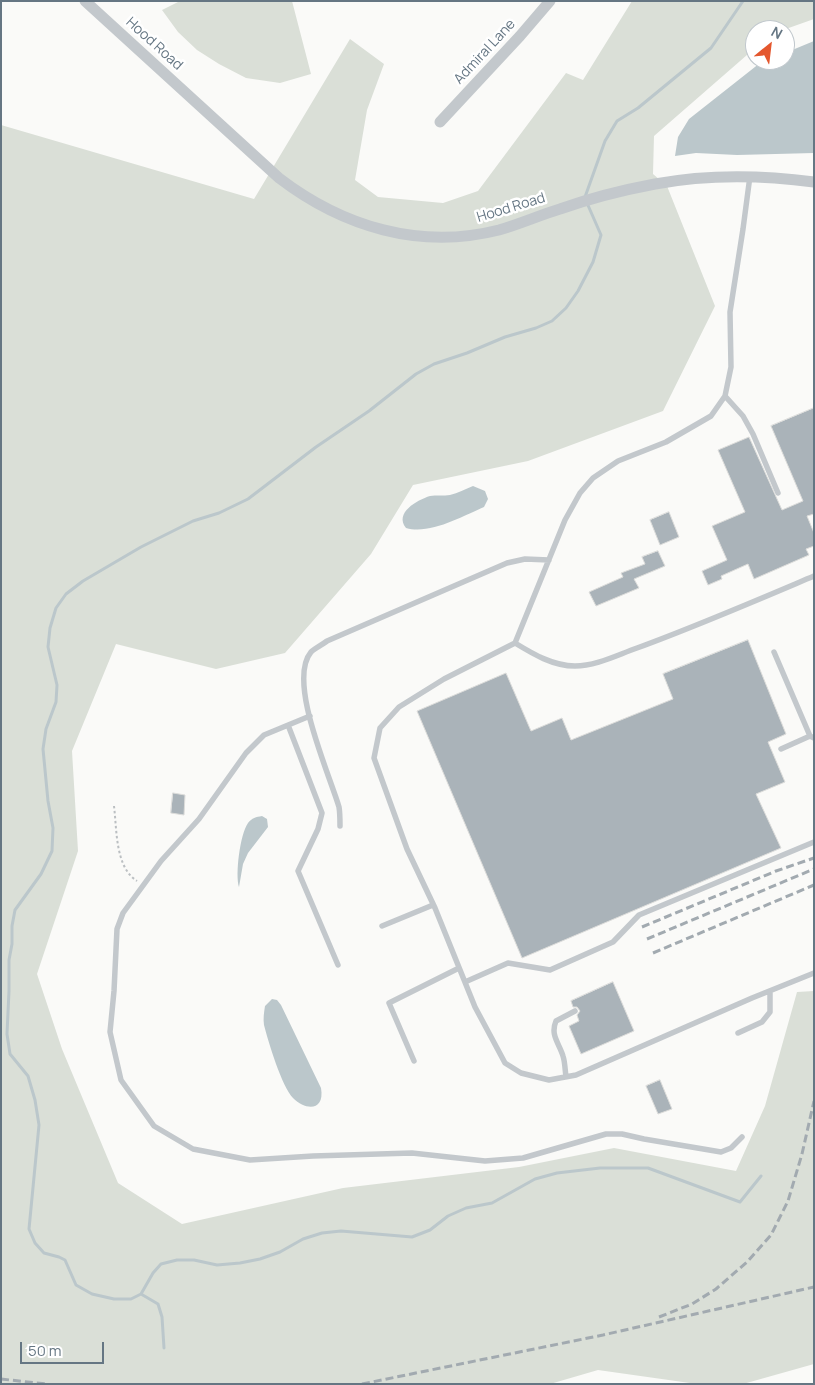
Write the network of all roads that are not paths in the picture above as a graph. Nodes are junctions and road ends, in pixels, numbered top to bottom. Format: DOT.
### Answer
graph roads {
  1 [pos="85,1"];
  2 [pos="550,1"];
  3 [pos="440,122"];
  4 [pos="750,176"];
  5 [pos="814,182"];
  6 [pos="725,396"];
  7 [pos="778,493"];
  8 [pos="550,560"];
  9 [pos="814,576"];
  10 [pos="515,643"];
  11 [pos="774,652"];
  12 [pos="310,716"];
  13 [pos="288,725"];
  14 [pos="812,737"];
  15 [pos="781,748"];
  16 [pos="340,826"];
  17 [pos="814,842"];
  18 [pos="433,905"];
  19 [pos="382,926"];
  20 [pos="338,965"];
  21 [pos="459,968"];
  22 [pos="814,973"];
  23 [pos="465,982"];
  24 [pos="770,991"];
  25 [pos="575,1011"];
  26 [pos="738,1033"];
  27 [pos="414,1061"];
  28 [pos="566,1077"];
  29 [pos="742,1137"];
  1 -- 4 [label="street, Hood Road"];
  2 -- 3 [label="street, Admiral Lane"];
  4 -- 5 [label="street, Hood Road"];
  4 -- 6 [label="lane"];
  6 -- 7 [label="lane"];
  6 -- 8 [label="lane"];
  8 -- 10 [label="lane"];
  8 -- 12 [label="lane"];
  9 -- 10 [label="lane"];
  10 -- 18 [label="lane"];
  11 -- 14 [label="lane"];
  12 -- 13 [label="lane"];
  12 -- 16 [label="lane"];
  13 -- 20 [label="lane"];
  13 -- 29 [label="lane"];
  14 -- 15 [label="lane"];
  17 -- 23 [label="lane"];
  18 -- 19 [label="lane"];
  18 -- 21 [label="lane"];
  21 -- 23 [label="lane"];
  21 -- 27 [label="lane"];
  22 -- 24 [label="lane"];
  23 -- 28 [label="lane"];
  24 -- 26 [label="lane"];
  24 -- 28 [label="lane"];
  25 -- 28 [label="lane"];
}
